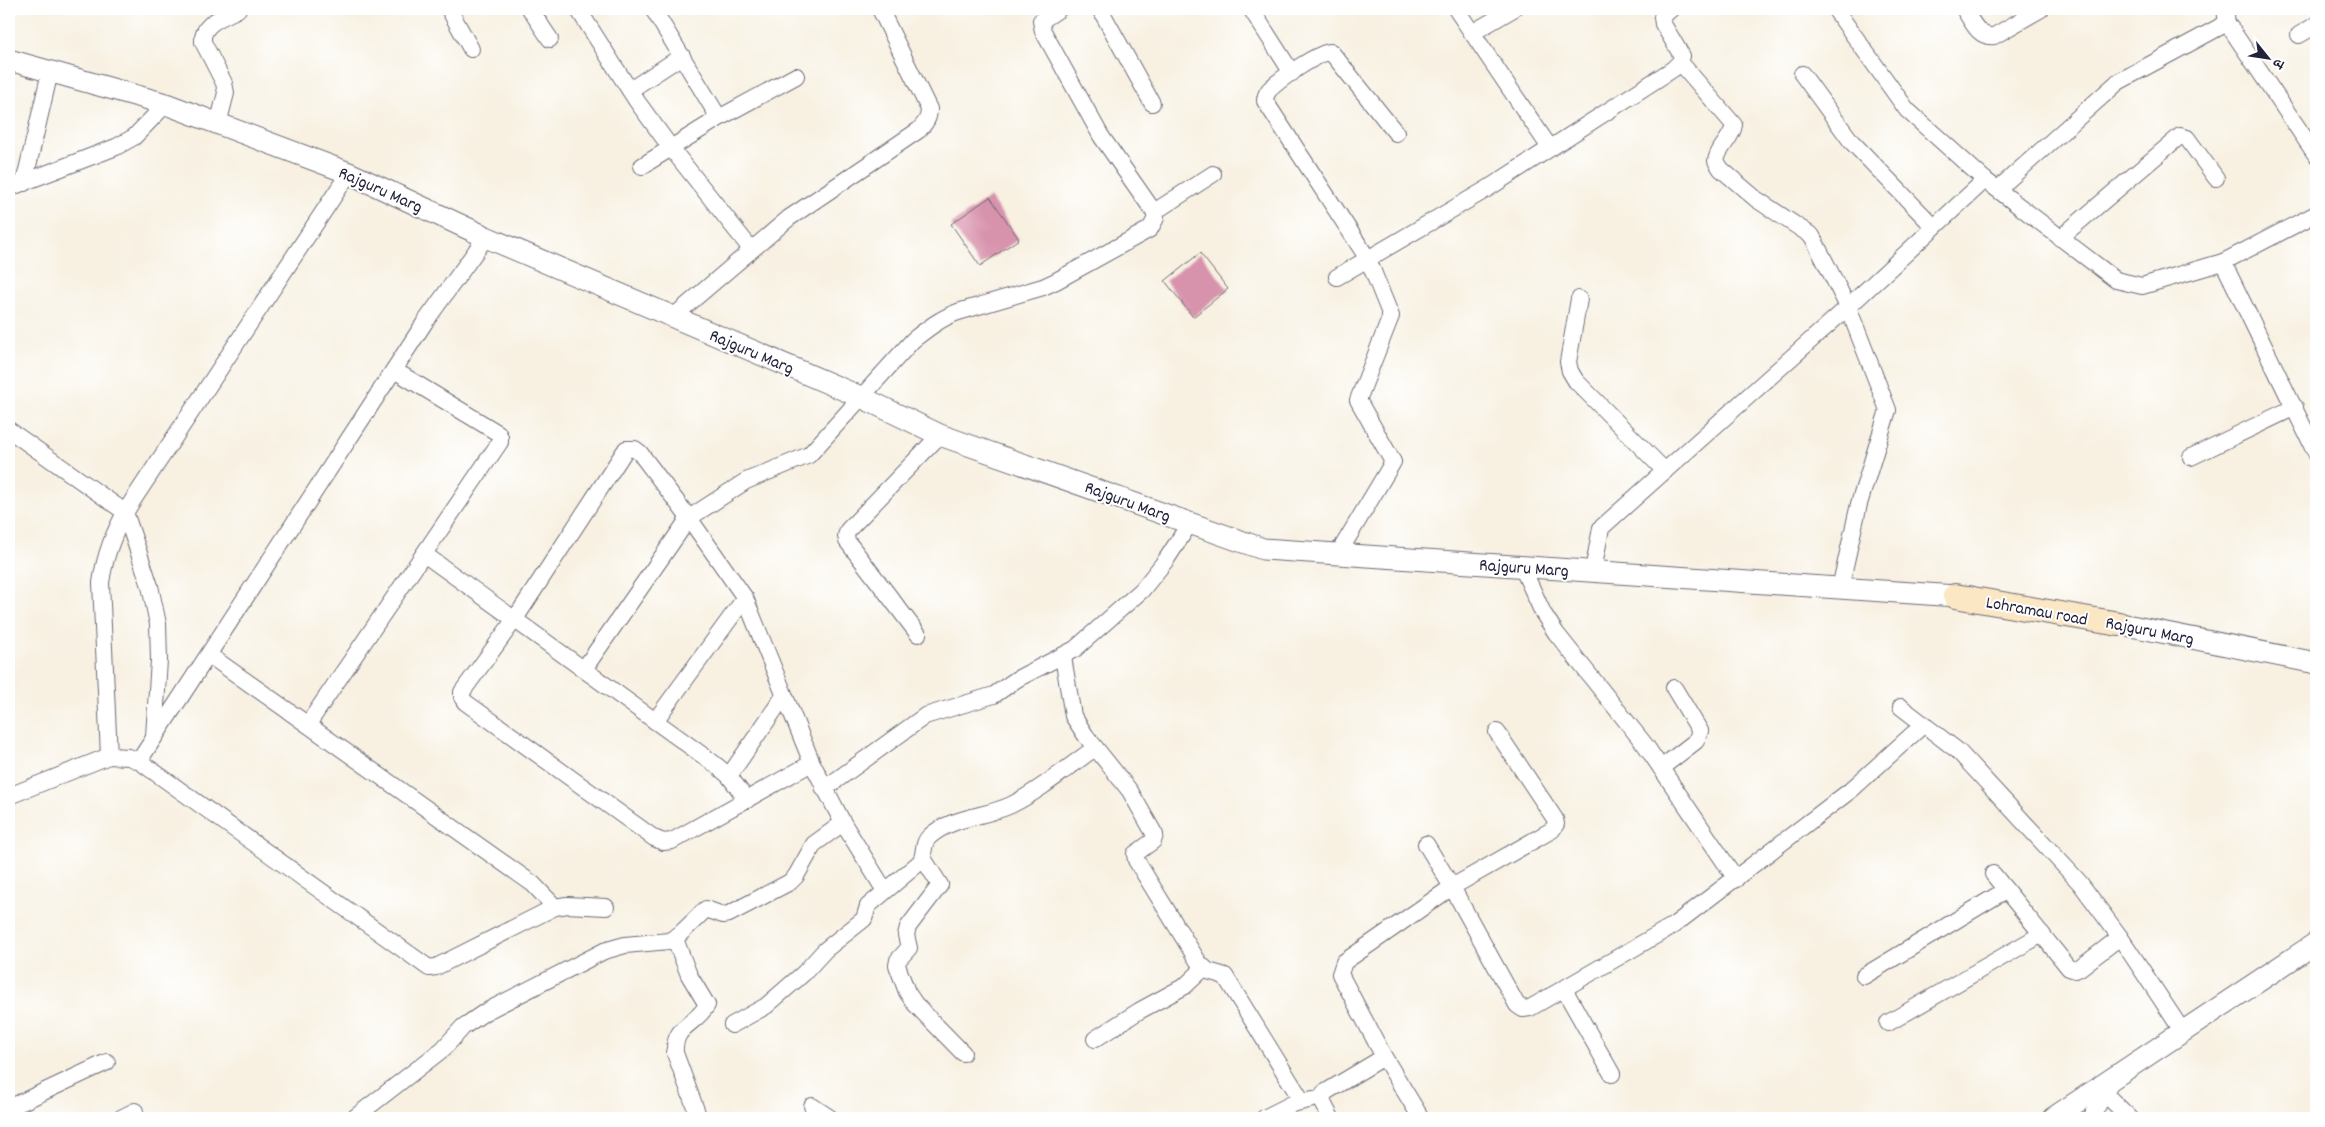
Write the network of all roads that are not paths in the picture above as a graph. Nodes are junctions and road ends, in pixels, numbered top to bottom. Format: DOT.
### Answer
graph roads {
  1 [pos="238,9"];
  2 [pos="449,9"];
  3 [pos="530,9"];
  4 [pos="578,9"];
  5 [pos="653,9"];
  6 [pos="880,9"];
  7 [pos="1059,9"];
  8 [pos="1100,9"];
  9 [pos="1251,9"];
  10 [pos="1456,9"];
  11 [pos="1513,9"];
  12 [pos="1671,9"];
  13 [pos="1835,9"];
  14 [pos="1964,9"];
  15 [pos="2041,9"];
  16 [pos="1040,13"];
  17 [pos="2226,16"];
  18 [pos="2316,25"];
  19 [pos="1472,32"];
  20 [pos="2298,35"];
  21 [pos="550,39"];
  22 [pos="471,49"];
  23 [pos="682,56"];
  24 [pos="9,60"];
  25 [pos="1680,62"];
  26 [pos="50,72"];
  27 [pos="1292,73"];
  28 [pos="1802,74"];
  29 [pos="796,76"];
  30 [pos="630,90"];
  31 [pos="1152,103"];
  32 [pos="166,104"];
  33 [pos="719,118"];
  34 [pos="218,124"];
  35 [pos="1396,133"];
  36 [pos="671,148"];
  37 [pos="1550,148"];
  38 [pos="2316,155"];
  39 [pos="642,166"];
  40 [pos="349,173"];
  41 [pos="1213,174"];
  42 [pos="2216,178"];
  43 [pos="1991,184"];
  44 [pos="16,185"];
  45 [pos="1154,212"];
  46 [pos="2316,214"];
  47 [pos="1934,227"];
  48 [pos="486,237"];
  49 [pos="2060,238"];
  50 [pos="751,249"];
  51 [pos="1368,259"];
  52 [pos="2223,262"];
  53 [pos="1337,277"];
  54 [pos="1579,299"];
  55 [pos="1848,307"];
  56 [pos="673,316"];
  57 [pos="394,370"];
  58 [pos="863,398"];
  59 [pos="2294,407"];
  60 [pos="9,430"];
  61 [pos="940,435"];
  62 [pos="2316,452"];
  63 [pos="2191,457"];
  64 [pos="1666,471"];
  65 [pos="125,512"];
  66 [pos="689,518"];
  67 [pos="1190,523"];
  68 [pos="424,554"];
  69 [pos="1338,554"];
  70 [pos="1522,566"];
  71 [pos="1593,571"];
  72 [pos="1840,588"];
  73 [pos="1955,596"];
  74 [pos="745,598"];
  75 [pos="515,618"];
  76 [pos="2119,624"];
  77 [pos="918,634"];
  78 [pos="209,655"];
  79 [pos="1063,657"];
  80 [pos="2316,663"];
  81 [pos="584,669"];
  82 [pos="1674,688"];
  83 [pos="784,696"];
  84 [pos="1901,707"];
  85 [pos="655,721"];
  86 [pos="308,724"];
  87 [pos="1924,724"];
  88 [pos="1497,732"];
  89 [pos="154,738"];
  90 [pos="1095,748"];
  91 [pos="110,756"];
  92 [pos="139,761"];
  93 [pos="812,763"];
  94 [pos="1661,768"];
  95 [pos="729,776"];
  96 [pos="824,789"];
  97 [pos="9,796"];
  98 [pos="747,800"];
  99 [pos="843,823"];
  100 [pos="1426,844"];
  101 [pos="923,858"];
  102 [pos="1994,874"];
  103 [pos="1736,879"];
  104 [pos="1452,886"];
  105 [pos="884,890"];
  106 [pos="2006,890"];
  107 [pos="554,907"];
  108 [pos="606,907"];
  109 [pos="2042,934"];
  110 [pos="674,938"];
  111 [pos="2120,938"];
  112 [pos="2316,943"];
  113 [pos="1203,969"];
  114 [pos="1864,976"];
  115 [pos="1564,988"];
  116 [pos="1888,1023"];
  117 [pos="732,1025"];
  118 [pos="2183,1032"];
  119 [pos="1095,1039"];
  120 [pos="963,1053"];
  121 [pos="1384,1057"];
  122 [pos="107,1062"];
  123 [pos="1612,1074"];
  124 [pos="2108,1087"];
  125 [pos="1322,1097"];
  126 [pos="1302,1101"];
  127 [pos="812,1106"];
  128 [pos="9,1108"];
  129 [pos="354,1118"];
  130 [pos="699,1118"];
  131 [pos="830,1118"];
  132 [pos="1264,1118"];
  133 [pos="1331,1118"];
  134 [pos="1420,1118"];
  135 [pos="2053,1118"];
  136 [pos="2091,1118"];
  137 [pos="2130,1118"];
  1 -- 34 [label="street"];
  2 -- 22 [label="street"];
  3 -- 21 [label="street"];
  4 -- 30 [label="street"];
  5 -- 23 [label="street"];
  6 -- 50 [label="street"];
  7 -- 16 [label="street"];
  8 -- 31 [label="street"];
  9 -- 27 [label="street"];
  10 -- 19 [label="street"];
  11 -- 19 [label="street"];
  12 -- 25 [label="street"];
  13 -- 43 [label="street"];
  14 -- 15 [label="street"];
  16 -- 45 [label="street"];
  17 -- 38 [label="street"];
  17 -- 43 [label="street"];
  18 -- 20 [label="street"];
  19 -- 37 [label="street"];
  23 -- 30 [label="street"];
  23 -- 33 [label="street"];
  24 -- 26 [label="street, Rajguru Marg"];
  25 -- 37 [label="street"];
  25 -- 55 [label="street"];
  26 -- 32 [label="street, Rajguru Marg"];
  26 -- 44 [label="street"];
  27 -- 35 [label="street"];
  27 -- 51 [label="street"];
  28 -- 47 [label="street"];
  29 -- 33 [label="street"];
  30 -- 36 [label="street"];
  32 -- 34 [label="street, Rajguru Marg"];
  32 -- 44 [label="street"];
  33 -- 36 [label="street"];
  34 -- 40 [label="street, Rajguru Marg"];
  36 -- 39 [label="street"];
  36 -- 50 [label="street"];
  37 -- 51 [label="street"];
  40 -- 48 [label="street, Rajguru Marg"];
  40 -- 65 [label="street"];
  41 -- 45 [label="street"];
  42 -- 49 [label="street"];
  43 -- 47 [label="street"];
  43 -- 49 [label="street"];
  45 -- 58 [label="street"];
  46 -- 52 [label="street"];
  47 -- 55 [label="street"];
  48 -- 56 [label="street, Rajguru Marg"];
  48 -- 57 [label="street"];
  49 -- 52 [label="street"];
  50 -- 56 [label="street"];
  51 -- 53 [label="street"];
  51 -- 69 [label="street"];
  52 -- 59 [label="street"];
  54 -- 64 [label="street"];
  55 -- 64 [label="street"];
  55 -- 72 [label="street"];
  56 -- 58 [label="street, Rajguru Marg"];
  57 -- 68 [label="street"];
  57 -- 78 [label="street"];
  58 -- 61 [label="street, Rajguru Marg"];
  58 -- 66 [label="street"];
  59 -- 62 [label="street"];
  59 -- 63 [label="street"];
  60 -- 65 [label="street"];
  61 -- 67 [label="street, Rajguru Marg"];
  61 -- 77 [label="street"];
  64 -- 71 [label="street"];
  65 -- 89 [label="street"];
  65 -- 91 [label="street"];
  66 -- 74 [label="street"];
  66 -- 75 [label="street"];
  66 -- 81 [label="street"];
  67 -- 69 [label="street, Rajguru Marg"];
  67 -- 79 [label="street"];
  68 -- 75 [label="street"];
  68 -- 86 [label="street"];
  69 -- 70 [label="street, Rajguru Marg"];
  70 -- 71 [label="street, Rajguru Marg"];
  70 -- 94 [label="street"];
  71 -- 72 [label="street, Rajguru Marg"];
  72 -- 73 [label="street, Rajguru Marg"];
  73 -- 76 [label="main road, Lohramau road"];
  74 -- 83 [label="street"];
  74 -- 85 [label="street"];
  75 -- 81 [label="street"];
  75 -- 98 [label="street"];
  76 -- 80 [label="street, Rajguru Marg"];
  78 -- 86 [label="street"];
  78 -- 89 [label="street"];
  79 -- 90 [label="street"];
  79 -- 96 [label="street"];
  81 -- 85 [label="street"];
  82 -- 94 [label="street"];
  83 -- 93 [label="street"];
  83 -- 95 [label="street"];
  84 -- 87 [label="street"];
  85 -- 95 [label="street"];
  86 -- 107 [label="street"];
  87 -- 103 [label="street"];
  87 -- 111 [label="street"];
  88 -- 104 [label="street"];
  89 -- 92 [label="street"];
  90 -- 101 [label="street"];
  90 -- 113 [label="street"];
  91 -- 92 [label="street"];
  91 -- 97 [label="street"];
  92 -- 107 [label="street"];
  93 -- 96 [label="street"];
  93 -- 98 [label="street"];
  94 -- 103 [label="street"];
  95 -- 98 [label="street"];
  96 -- 99 [label="street"];
  99 -- 105 [label="street"];
  99 -- 110 [label="street"];
  100 -- 104 [label="street"];
  101 -- 105 [label="street"];
  101 -- 120 [label="street"];
  102 -- 106 [label="street"];
  103 -- 115 [label="street"];
  104 -- 115 [label="street"];
  104 -- 121 [label="street"];
  105 -- 117 [label="street"];
  106 -- 109 [label="street"];
  106 -- 114 [label="street"];
  107 -- 108 [label="street"];
  109 -- 111 [label="street"];
  109 -- 116 [label="street"];
  110 -- 129 [label="street"];
  110 -- 130 [label="street"];
  111 -- 118 [label="street"];
  112 -- 118 [label="street"];
  113 -- 119 [label="street"];
  113 -- 126 [label="street"];
  115 -- 123 [label="street"];
  118 -- 124 [label="street"];
  121 -- 125 [label="street"];
  121 -- 134 [label="street"];
  122 -- 128 [label="street"];
  124 -- 135 [label="street"];
  124 -- 136 [label="street"];
  124 -- 137 [label="street"];
  125 -- 126 [label="street"];
  125 -- 133 [label="street"];
  126 -- 132 [label="street"];
  127 -- 131 [label="street"];
}
